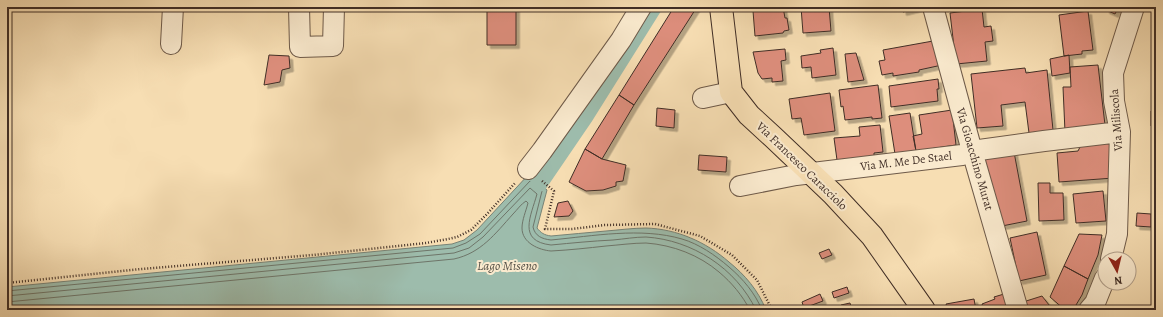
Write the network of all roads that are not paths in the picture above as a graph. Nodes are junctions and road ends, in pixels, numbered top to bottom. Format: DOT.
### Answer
graph roads {
  1 [pos="173,7"];
  2 [pos="299,7"];
  3 [pos="334,7"];
  4 [pos="641,7"];
  5 [pos="721,7"];
  6 [pos="933,7"];
  7 [pos="1134,7"];
  8 [pos="171,44"];
  9 [pos="731,92"];
  10 [pos="703,98"];
  11 [pos="1120,132"];
  12 [pos="972,151"];
  13 [pos="528,168"];
  14 [pos="811,173"];
  15 [pos="740,186"];
  16 [pos="1113,251"];
  17 [pos="1100,291"];
  18 [pos="924,310"];
  19 [pos="1018,310"];
  20 [pos="1090,310"];
  1 -- 8 [label="street"];
  2 -- 3 [label="street"];
  4 -- 13 [label="street"];
  5 -- 9 [label="main road"];
  6 -- 12 [label="street, Via Gioacchino Murat"];
  7 -- 11 [label="street, Via Miliscola"];
  9 -- 10 [label="street"];
  9 -- 14 [label="main road, Via Francesco Caracciolo"];
  11 -- 12 [label="street, Via M. Me De Stael"];
  11 -- 16 [label="street, Via Miliscola"];
  12 -- 14 [label="street, Via M. Me De Stael"];
  12 -- 19 [label="street, Via Gioacchino Murat"];
  14 -- 15 [label="street, Via M. Me De Stael"];
  14 -- 18 [label="main road, Via Francesco Caracciolo"];
  17 -- 20 [label="street"];
}
